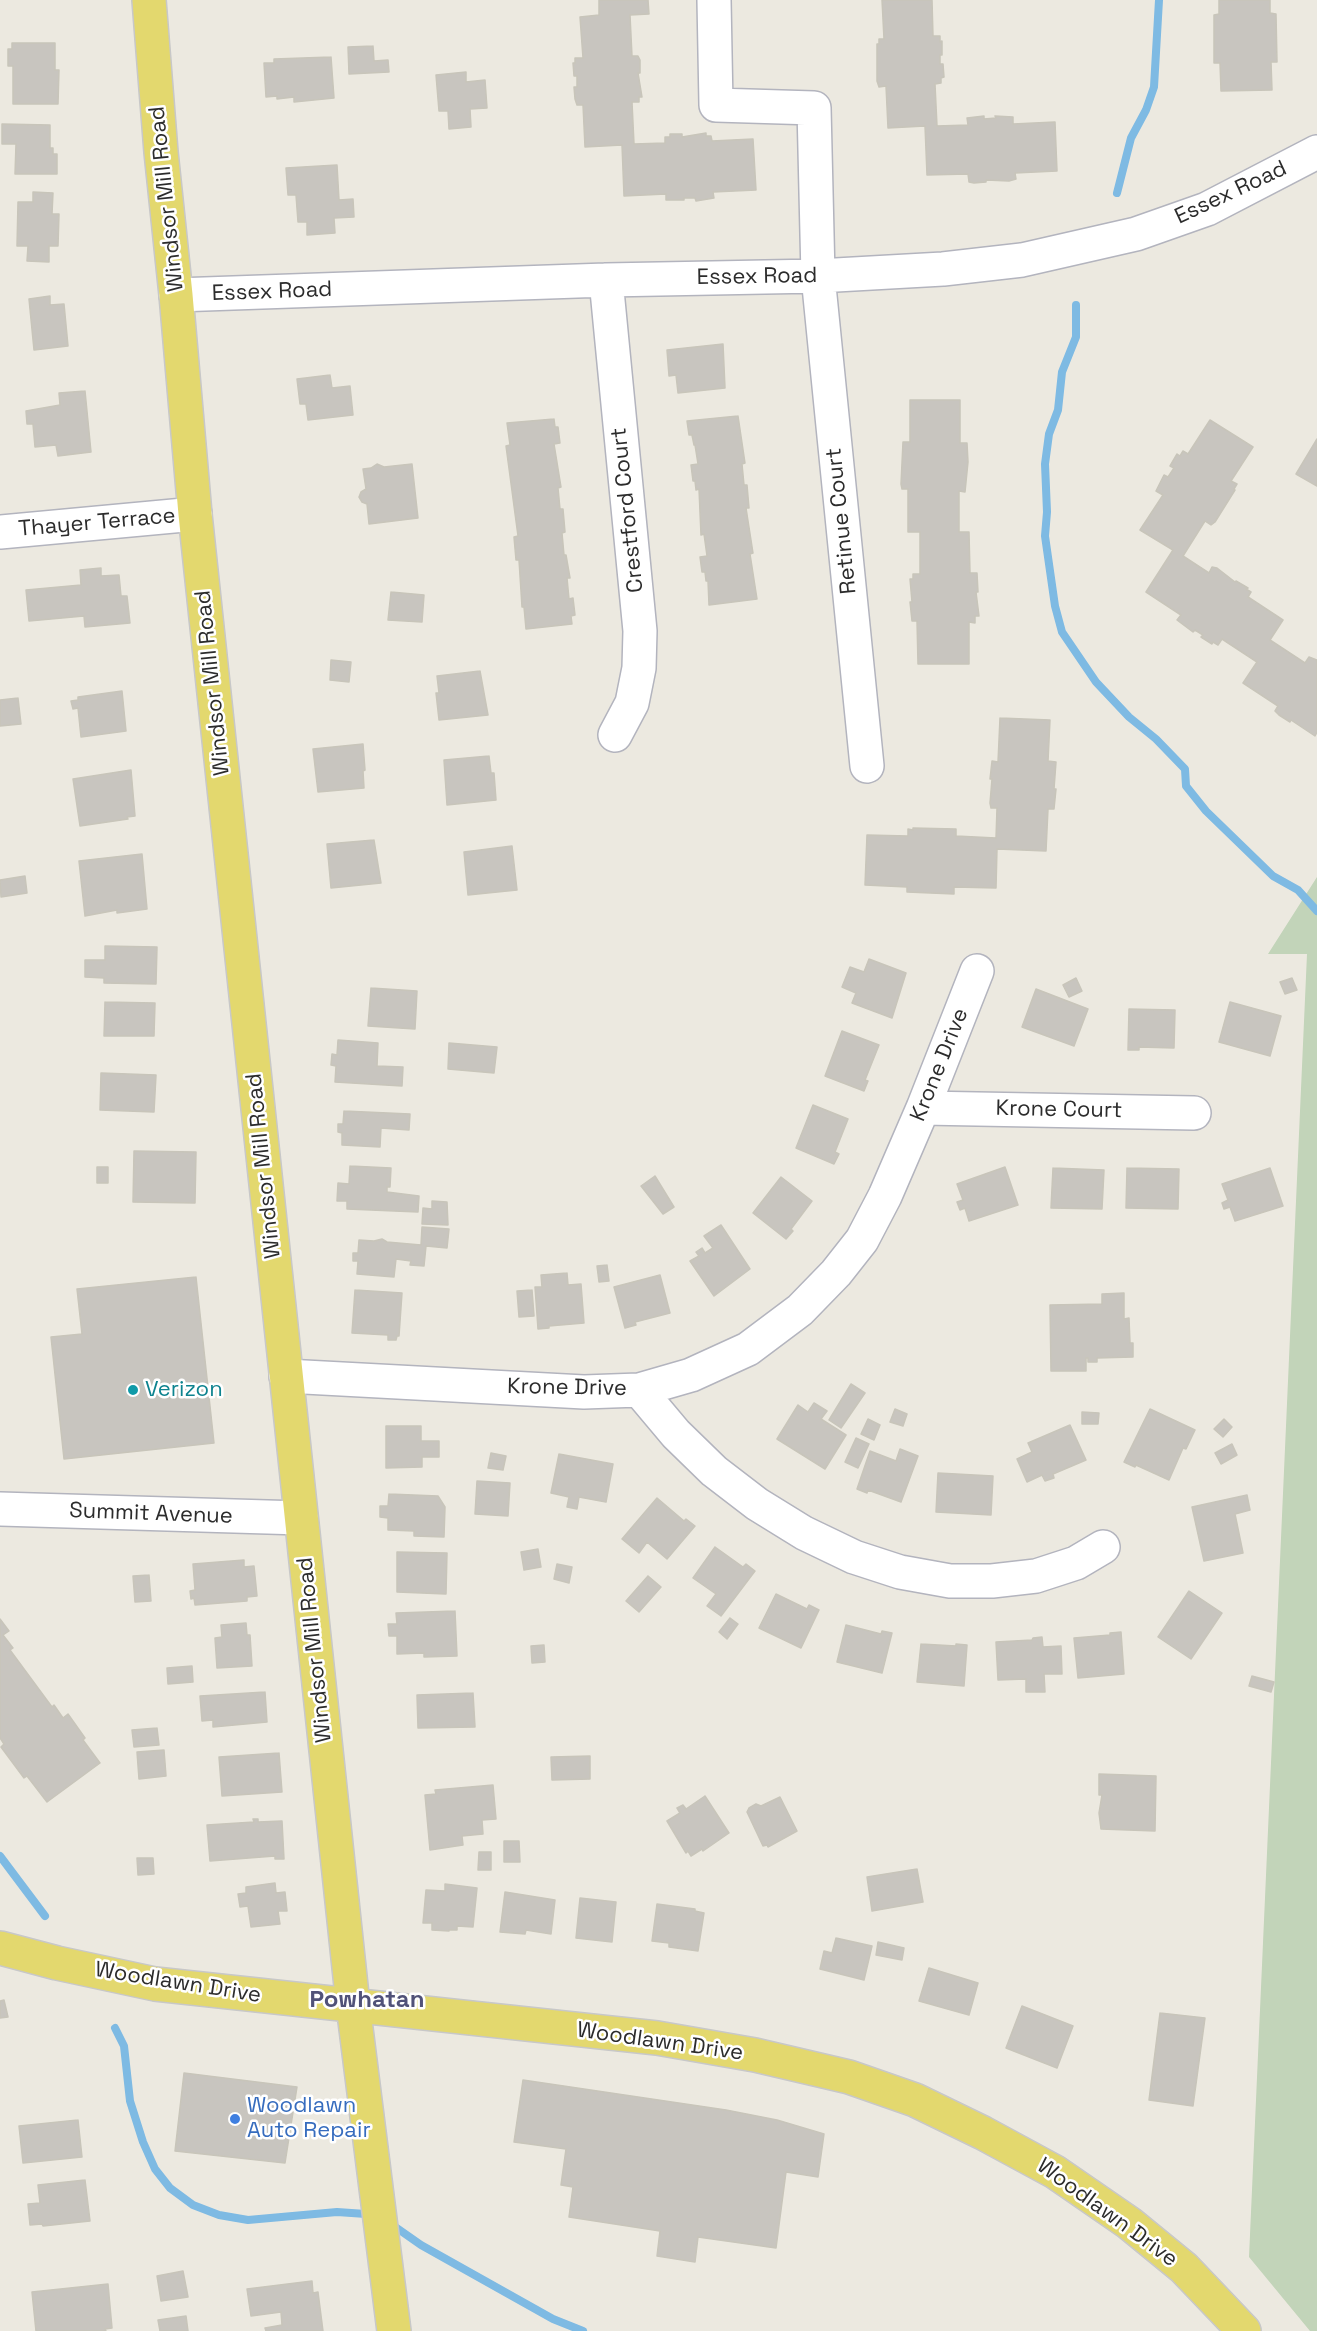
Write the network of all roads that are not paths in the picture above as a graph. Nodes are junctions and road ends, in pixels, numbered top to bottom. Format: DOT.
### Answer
graph roads {
  1 [pos="149,0"];
  2 [pos="714,0"];
  3 [pos="1317,152"];
  4 [pos="818,276"];
  5 [pos="606,280"];
  6 [pos="176,295"];
  7 [pos="195,514"];
  8 [pos="0,532"];
  9 [pos="615,735"];
  10 [pos="867,766"];
  11 [pos="977,971"];
  12 [pos="923,1108"];
  13 [pos="1194,1113"];
  14 [pos="286,1376"];
  15 [pos="639,1390"];
  16 [pos="0,1509"];
  17 [pos="301,1518"];
  18 [pos="1103,1547"];
  19 [pos="0,1948"];
  20 [pos="353,2005"];
  21 [pos="394,2331"];
  22 [pos="1244,2331"];
  1 -- 6 [label="main road, Windsor Mill Road"];
  2 -- 4 [label="street, Retinue Court"];
  3 -- 4 [label="street, Essex Road"];
  4 -- 5 [label="street, Essex Road"];
  4 -- 10 [label="street, Retinue Court"];
  5 -- 6 [label="street, Essex Road"];
  5 -- 9 [label="street, Crestford Court"];
  6 -- 7 [label="main road, Windsor Mill Road"];
  7 -- 8 [label="street, Thayer Terrace"];
  7 -- 14 [label="main road, Windsor Mill Road"];
  11 -- 12 [label="street, Krone Drive"];
  12 -- 13 [label="street, Krone Court"];
  12 -- 15 [label="street, Krone Drive"];
  14 -- 15 [label="street, Krone Drive"];
  14 -- 17 [label="main road, Windsor Mill Road"];
  15 -- 18 [label="street"];
  16 -- 17 [label="street, Summit Avenue"];
  17 -- 20 [label="main road, Windsor Mill Road"];
  19 -- 20 [label="main road, Woodlawn Drive"];
  20 -- 21 [label="main road, Windsor Mill Road"];
  20 -- 22 [label="main road, Woodlawn Drive"];
}
